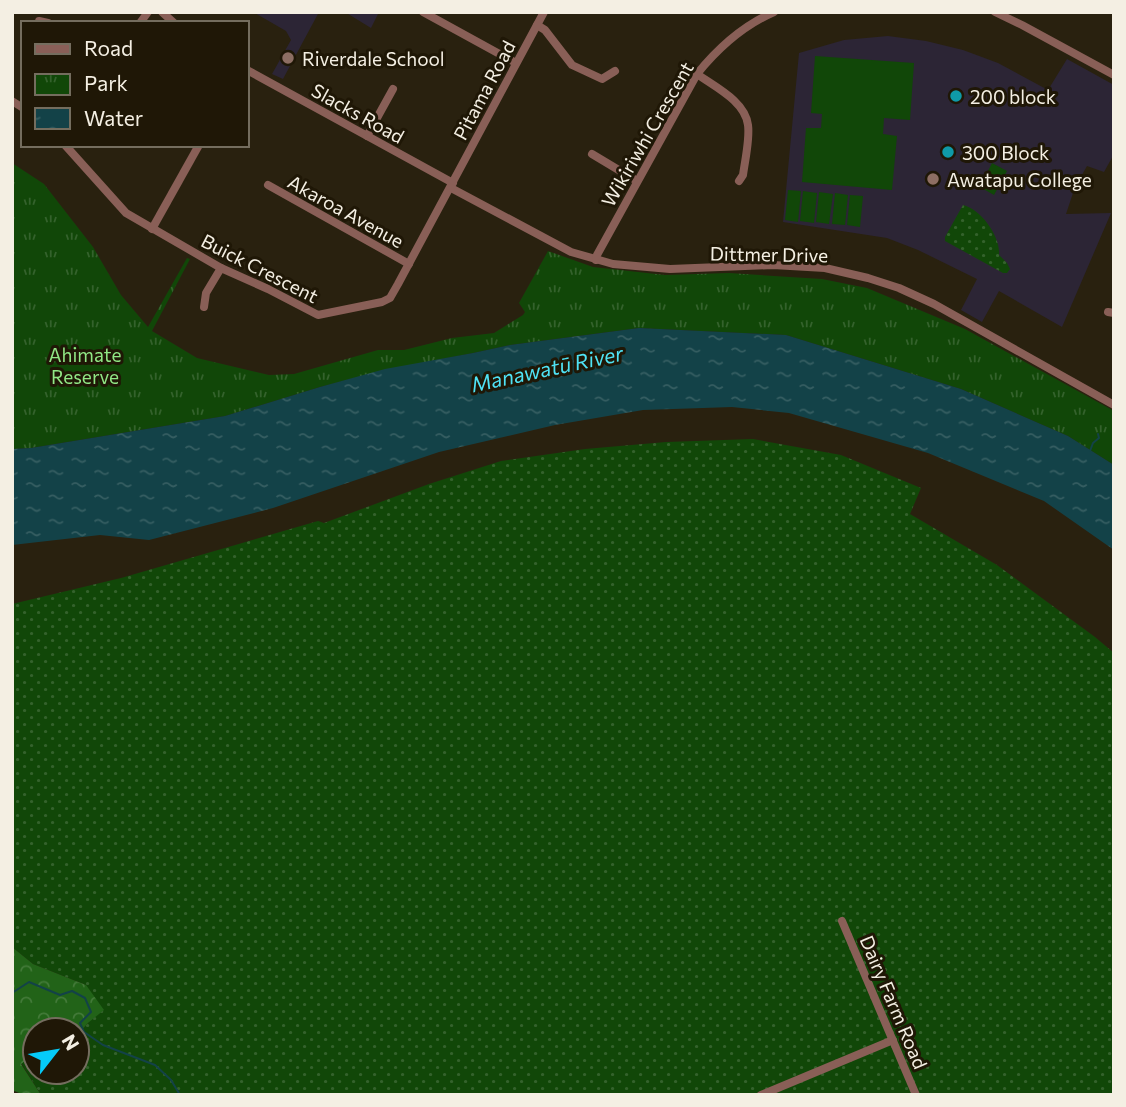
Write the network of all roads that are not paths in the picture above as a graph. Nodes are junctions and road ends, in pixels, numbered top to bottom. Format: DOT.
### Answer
graph roads {
  1 [pos="423,12"];
  2 [pos="544,12"];
  3 [pos="774,12"];
  4 [pos="995,12"];
  5 [pos="757,16"];
  6 [pos="537,25"];
  7 [pos="516,63"];
  8 [pos="248,70"];
  9 [pos="615,71"];
  10 [pos="697,74"];
  11 [pos="1114,75"];
  12 [pos="393,89"];
  13 [pos="367,136"];
  14 [pos="67,147"];
  15 [pos="198,147"];
  16 [pos="592,154"];
  17 [pos="637,181"];
  18 [pos="739,181"];
  19 [pos="268,185"];
  20 [pos="452,186"];
  21 [pos="152,229"];
  22 [pos="596,260"];
  23 [pos="409,264"];
  24 [pos="221,268"];
  25 [pos="204,307"];
  26 [pos="1114,405"];
  27 [pos="842,921"];
  28 [pos="893,1040"];
  29 [pos="761,1095"];
  30 [pos="916,1095"];
  1 -- 7 [label="street"];
  2 -- 6 [label="street, Pitama Road"];
  3 -- 5 [label="street, Wikiriwhi Crescent"];
  4 -- 11 [label="street"];
  5 -- 10 [label="street, Wikiriwhi Crescent"];
  6 -- 7 [label="street, Pitama Road"];
  6 -- 9 [label="street"];
  7 -- 20 [label="street, Pitama Road"];
  8 -- 13 [label="street, Slacks Road"];
  10 -- 17 [label="street, Wikiriwhi Crescent"];
  10 -- 18 [label="street"];
  12 -- 13 [label="street"];
  13 -- 20 [label="street, Slacks Road"];
  14 -- 21 [label="street, Buick Crescent"];
  15 -- 21 [label="street"];
  16 -- 17 [label="street"];
  17 -- 22 [label="street, Wikiriwhi Crescent"];
  19 -- 23 [label="street, Akaroa Avenue"];
  20 -- 22 [label="street, Dittmer Drive"];
  20 -- 23 [label="street, Buick Crescent"];
  21 -- 24 [label="street, Buick Crescent"];
  22 -- 26 [label="street, Dittmer Drive"];
  23 -- 24 [label="street, Buick Crescent"];
  24 -- 25 [label="street"];
  27 -- 28 [label="street, Dairy Farm Road"];
  28 -- 29 [label="street"];
  28 -- 30 [label="street, Dairy Farm Road"];
}
